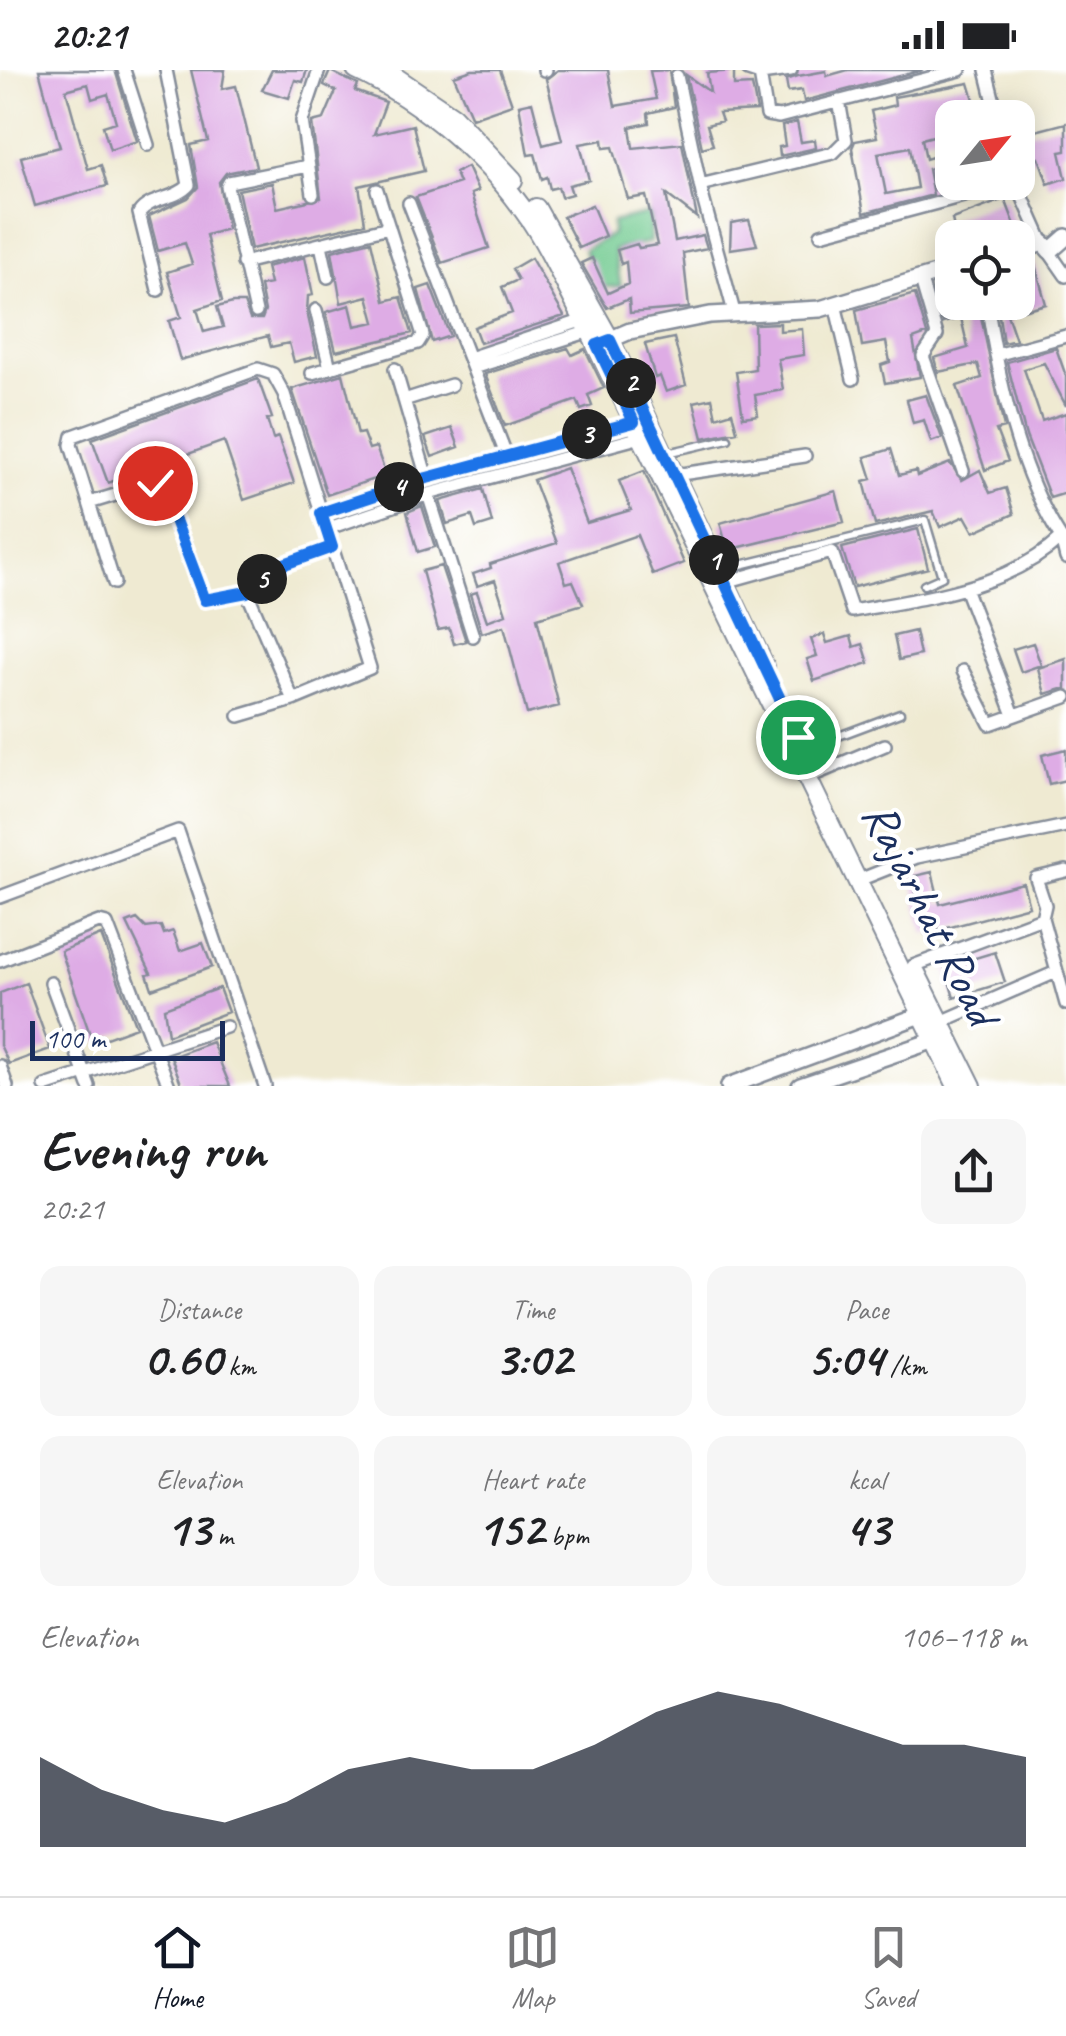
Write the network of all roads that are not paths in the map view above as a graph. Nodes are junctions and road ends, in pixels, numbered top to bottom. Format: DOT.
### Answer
graph roads {
  1 [pos="124,70"];
  2 [pos="166,70"];
  3 [pos="319,70"];
  4 [pos="356,70"];
  5 [pos="386,70"];
  6 [pos="791,70"];
  7 [pos="960,70"];
  8 [pos="986,70"];
  9 [pos="754,72"];
  10 [pos="677,76"];
  11 [pos="994,100"];
  12 [pos="838,102"];
  13 [pos="148,145"];
  14 [pos="308,166"];
  15 [pos="700,185"];
  16 [pos="377,190"];
  17 [pos="312,194"];
  18 [pos="948,200"];
  19 [pos="1024,200"];
  20 [pos="410,203"];
  21 [pos="390,227"];
  22 [pos="820,234"];
  23 [pos="1066,236"];
  24 [pos="1043,243"];
  25 [pos="321,245"];
  26 [pos="1035,245"];
  27 [pos="244,263"];
  28 [pos="935,273"];
  29 [pos="1066,276"];
  30 [pos="328,277"];
  31 [pos="920,277"];
  32 [pos="158,290"];
  33 [pos="835,304"];
  34 [pos="316,310"];
  35 [pos="256,312"];
  36 [pos="734,312"];
  37 [pos="989,320"];
  38 [pos="595,334"];
  39 [pos="1066,336"];
  40 [pos="996,355"];
  41 [pos="474,362"];
  42 [pos="330,368"];
  43 [pos="394,369"];
  44 [pos="312,373"];
  45 [pos="853,379"];
  46 [pos="452,385"];
  47 [pos="404,400"];
  48 [pos="638,430"];
  49 [pos="586,434"];
  50 [pos="728,439"];
  51 [pos="591,453"];
  52 [pos="805,456"];
  53 [pos="507,457"];
  54 [pos="668,463"];
  55 [pos="964,471"];
  56 [pos="512,474"];
  57 [pos="427,478"];
  58 [pos="430,494"];
  59 [pos="89,503"];
  60 [pos="321,513"];
  61 [pos="326,528"];
  62 [pos="1061,538"];
  63 [pos="332,547"];
  64 [pos="1066,558"];
  65 [pos="722,576"];
  66 [pos="114,583"];
  67 [pos="924,585"];
  68 [pos="965,588"];
  69 [pos="247,592"];
  70 [pos="473,636"];
  71 [pos="963,672"];
  72 [pos="1066,697"];
  73 [pos="293,700"];
  74 [pos="900,713"];
  75 [pos="1014,715"];
  76 [pos="239,716"];
  77 [pos="885,745"];
  78 [pos="804,749"];
  79 [pos="816,774"];
  80 [pos="1066,826"];
  81 [pos="1066,872"];
  82 [pos="863,878"];
  83 [pos="0,897"];
  84 [pos="1042,918"];
  85 [pos="0,961"];
  86 [pos="913,966"];
  87 [pos="1054,973"];
  88 [pos="51,983"];
  89 [pos="1066,1004"];
  90 [pos="936,1024"];
  91 [pos="226,1027"];
  92 [pos="157,1052"];
  93 [pos="0,1066"];
  94 [pos="87,1080"];
  95 [pos="7,1086"];
  96 [pos="45,1086"];
  97 [pos="169,1086"];
  98 [pos="265,1086"];
  99 [pos="730,1086"];
  100 [pos="800,1086"];
  101 [pos="957,1086"];
  102 [pos="972,1086"];
  1 -- 13 [label="street"];
  2 -- 32 [label="street"];
  3 -- 14 [label="street"];
  4 -- 38 [label="main road, Rajarhat Road"];
  5 -- 38 [label="main road, Rajarhat Road"];
  6 -- 9 [label="street"];
  7 -- 12 [label="street"];
  8 -- 11 [label="street"];
  9 -- 12 [label="street"];
  10 -- 15 [label="street"];
  12 -- 15 [label="street"];
  14 -- 17 [label="street"];
  14 -- 27 [label="street"];
  15 -- 36 [label="street"];
  16 -- 21 [label="street"];
  18 -- 22 [label="street"];
  19 -- 24 [label="street"];
  20 -- 41 [label="street"];
  21 -- 25 [label="street"];
  21 -- 42 [label="street"];
  23 -- 24 [label="street"];
  24 -- 26 [label="street"];
  24 -- 29 [label="street"];
  25 -- 27 [label="street"];
  25 -- 30 [label="street"];
  27 -- 35 [label="street"];
  28 -- 31 [label="street"];
  31 -- 33 [label="street"];
  31 -- 55 [label="street"];
  33 -- 36 [label="street"];
  33 -- 45 [label="street"];
  34 -- 42 [label="street"];
  36 -- 38 [label="street"];
  37 -- 40 [label="street"];
  38 -- 41 [label="street"];
  38 -- 48 [label="main road, Rajarhat Road"];
  38 -- 54 [label="main road, Rajarhat Road"];
  39 -- 40 [label="street"];
  40 -- 62 [label="street"];
  41 -- 53 [label="street"];
  42 -- 44 [label="street"];
  43 -- 47 [label="street"];
  46 -- 47 [label="street"];
  47 -- 57 [label="street"];
  48 -- 49 [label="street"];
  48 -- 51 [label="street"];
  48 -- 82 [label="main road, Rajarhat Road"];
  49 -- 51 [label="street"];
  49 -- 53 [label="street"];
  50 -- 54 [label="lane"];
  51 -- 56 [label="street"];
  52 -- 54 [label="street"];
  53 -- 56 [label="lane"];
  53 -- 57 [label="street"];
  54 -- 65 [label="main road, Rajarhat Road"];
  56 -- 58 [label="street"];
  57 -- 58 [label="lane"];
  57 -- 60 [label="street"];
  58 -- 61 [label="street"];
  58 -- 70 [label="street"];
  59 -- 60 [label="street"];
  59 -- 66 [label="street"];
  59 -- 69 [label="street"];
  60 -- 61 [label="street"];
  61 -- 63 [label="street"];
  62 -- 64 [label="street"];
  62 -- 68 [label="street"];
  63 -- 69 [label="street"];
  63 -- 73 [label="street"];
  65 -- 67 [label="lane"];
  65 -- 68 [label="street"];
  65 -- 78 [label="main road, Rajarhat Road"];
  68 -- 75 [label="street"];
  69 -- 73 [label="street"];
  71 -- 75 [label="street"];
  72 -- 75 [label="street"];
  73 -- 76 [label="street"];
  74 -- 78 [label="lane"];
  77 -- 79 [label="street"];
  78 -- 79 [label="main road, Rajarhat Road"];
  79 -- 82 [label="main road, Rajarhat Road"];
  80 -- 82 [label="street"];
  81 -- 84 [label="street"];
  82 -- 86 [label="main road, Rajarhat Road"];
  82 -- 90 [label="main road, Rajarhat Road"];
  83 -- 98 [label="street"];
  84 -- 86 [label="street"];
  84 -- 87 [label="street"];
  85 -- 92 [label="street"];
  86 -- 90 [label="main road, Rajarhat Road"];
  87 -- 89 [label="street"];
  87 -- 90 [label="street"];
  88 -- 94 [label="street"];
  90 -- 99 [label="street"];
  90 -- 100 [label="street"];
  90 -- 101 [label="main road, Rajarhat Road"];
  90 -- 102 [label="main road, Rajarhat Road"];
  91 -- 92 [label="street"];
  92 -- 94 [label="street"];
  92 -- 97 [label="street"];
  93 -- 95 [label="street"];
  94 -- 96 [label="street"];
}
